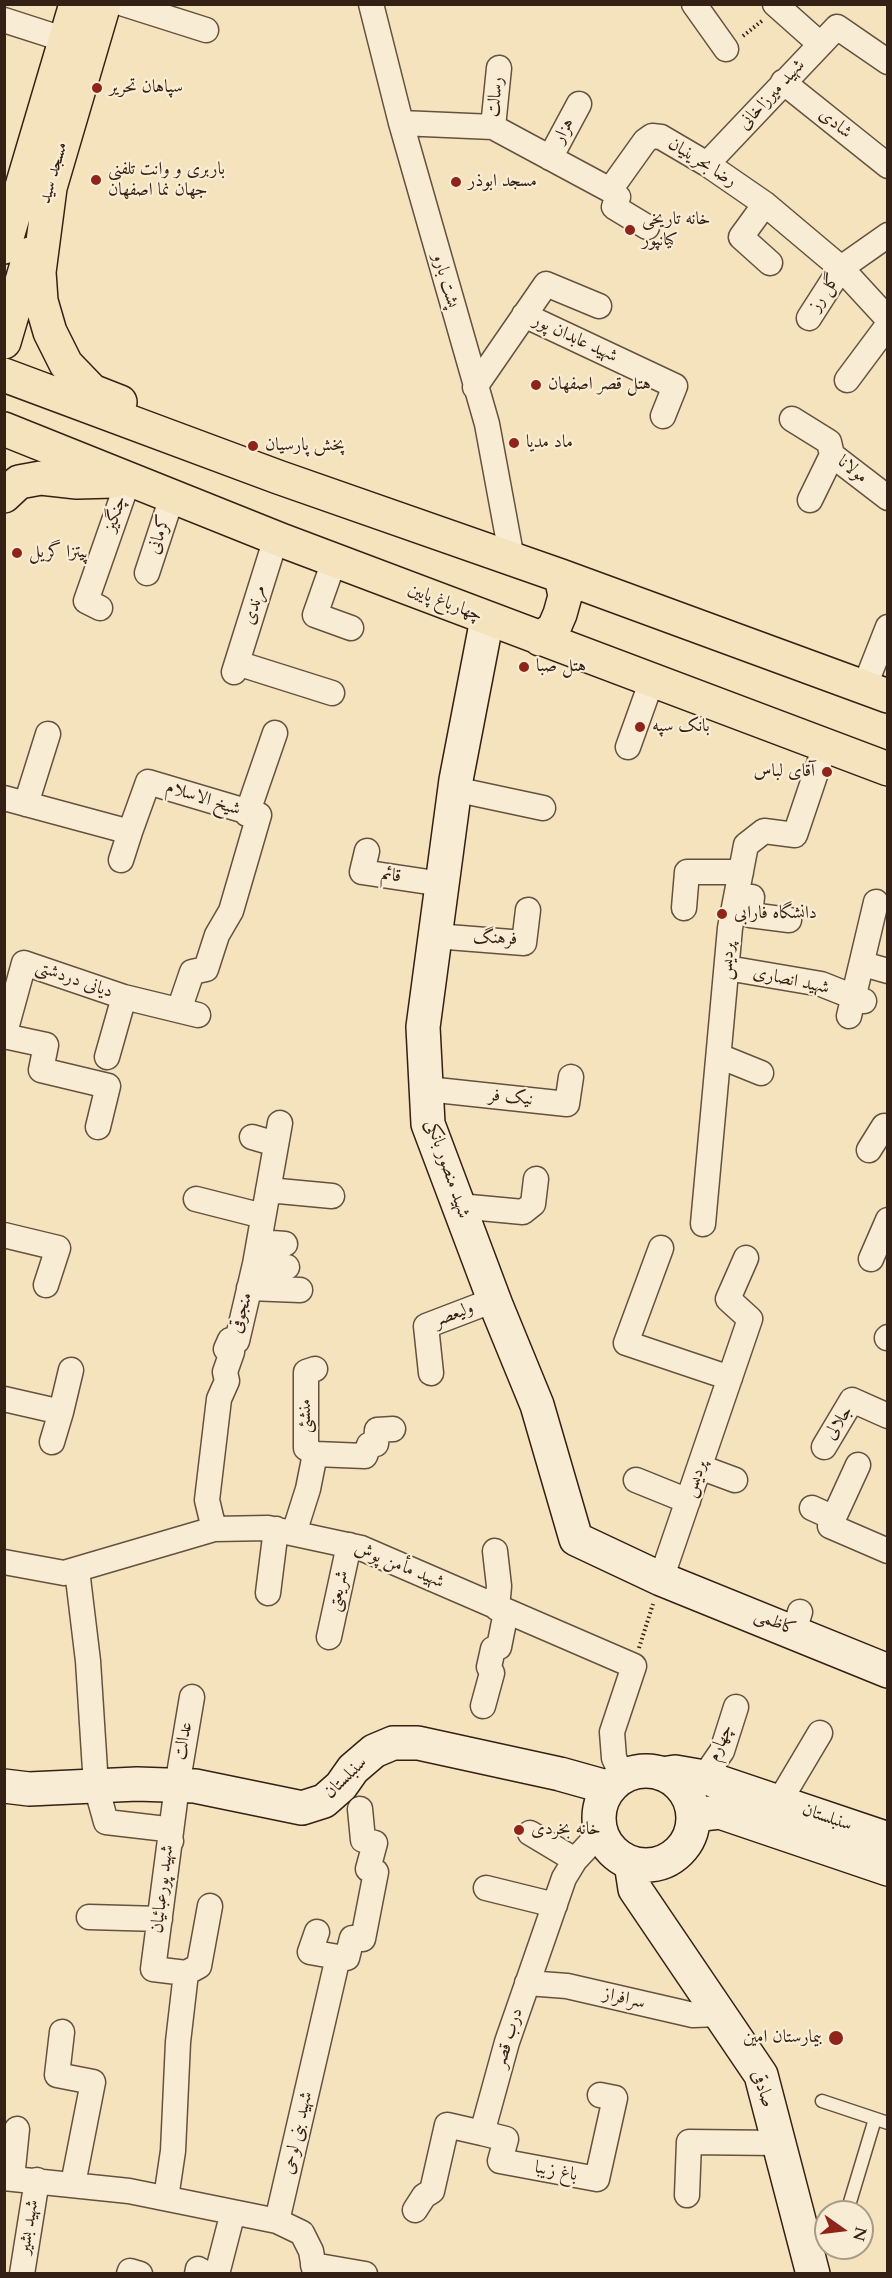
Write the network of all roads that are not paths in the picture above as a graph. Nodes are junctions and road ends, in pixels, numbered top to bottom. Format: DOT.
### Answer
graph roads {
  1 [pos="76,4"];
  2 [pos="104,4"];
  3 [pos="124,4"];
  4 [pos="371,4"];
  5 [pos="694,4"];
  6 [pos="777,7"];
  7 [pos="4,20"];
  8 [pos="206,30"];
  9 [pos="829,36"];
  10 [pos="66,40"];
  11 [pos="726,49"];
  12 [pos="888,62"];
  13 [pos="499,68"];
  14 [pos="783,82"];
  15 [pos="579,104"];
  16 [pos="400,123"];
  17 [pos="493,127"];
  18 [pos="550,158"];
  19 [pos="29,163"];
  20 [pos="707,164"];
  21 [pos="888,166"];
  22 [pos="50,188"];
  23 [pos="610,190"];
  24 [pos="765,204"];
  25 [pos="4,207"];
  26 [pos="647,227"];
  27 [pos="886,239"];
  28 [pos="4,247"];
  29 [pos="770,263"];
  30 [pos="841,268"];
  31 [pos="598,306"];
  32 [pos="524,315"];
  33 [pos="809,318"];
  34 [pos="888,320"];
  35 [pos="888,325"];
  36 [pos="4,342"];
  37 [pos="4,375"];
  38 [pos="847,380"];
  39 [pos="476,387"];
  40 [pos="663,416"];
  41 [pos="792,419"];
  42 [pos="4,429"];
  43 [pos="832,455"];
  44 [pos="278,477"];
  45 [pos="128,481"];
  46 [pos="4,496"];
  47 [pos="172,497"];
  48 [pos="888,498"];
  49 [pos="810,500"];
  50 [pos="276,538"];
  51 [pos="512,559"];
  52 [pos="334,561"];
  53 [pos="147,573"];
  54 [pos="561,576"];
  55 [pos="100,608"];
  56 [pos="487,620"];
  57 [pos="888,627"];
  58 [pos="351,628"];
  59 [pos="540,639"];
  60 [pos="652,680"];
  61 [pos="876,692"];
  62 [pos="332,693"];
  63 [pos="275,733"];
  64 [pos="48,735"];
  65 [pos="825,746"];
  66 [pos="628,747"];
  67 [pos="888,769"];
  68 [pos="454,789"];
  69 [pos="15,801"];
  70 [pos="543,808"];
  71 [pos="247,814"];
  72 [pos="130,832"];
  73 [pos="367,851"];
  74 [pos="121,860"];
  75 [pos="741,872"];
  76 [pos="442,884"];
  77 [pos="737,895"];
  78 [pos="876,902"];
  79 [pos="684,908"];
  80 [pos="528,910"];
  81 [pos="789,920"];
  82 [pos="435,936"];
  83 [pos="863,964"];
  84 [pos="727,968"];
  85 [pos="888,970"];
  86 [pos="124,997"];
  87 [pos="189,1013"];
  88 [pos="4,1036"];
  89 [pos="719,1056"];
  90 [pos="107,1057"];
  91 [pos="761,1073"];
  92 [pos="571,1077"];
  93 [pos="427,1089"];
  94 [pos="98,1127"];
  95 [pos="888,1128"];
  96 [pos="252,1137"];
  97 [pos="869,1150"];
  98 [pos="536,1179"];
  99 [pos="268,1190"];
  100 [pos="332,1196"];
  101 [pos="196,1199"];
  102 [pos="459,1206"];
  103 [pos="263,1216"];
  104 [pos="888,1220"];
  105 [pos="703,1224"];
  106 [pos="4,1235"];
  107 [pos="662,1248"];
  108 [pos="257,1253"];
  109 [pos="286,1256"];
  110 [pos="746,1258"];
  111 [pos="871,1259"];
  112 [pos="46,1285"];
  113 [pos="249,1288"];
  114 [pos="300,1290"];
  115 [pos="494,1300"];
  116 [pos="315,1369"];
  117 [pos="71,1370"];
  118 [pos="431,1373"];
  119 [pos="730,1378"];
  120 [pos="4,1399"];
  121 [pos="61,1412"];
  122 [pos="888,1416"];
  123 [pos="393,1429"];
  124 [pos="52,1442"];
  125 [pos="824,1447"];
  126 [pos="315,1454"];
  127 [pos="858,1465"];
  128 [pos="700,1467"];
  129 [pos="636,1480"];
  130 [pos="735,1480"];
  131 [pos="688,1501"];
  132 [pos="812,1508"];
  133 [pos="834,1518"];
  134 [pos="214,1529"];
  135 [pos="285,1531"];
  136 [pos="349,1545"];
  137 [pos="495,1551"];
  138 [pos="888,1551"];
  139 [pos="4,1562"];
  140 [pos="77,1570"];
  141 [pos="661,1579"];
  142 [pos="268,1593"];
  143 [pos="502,1610"];
  144 [pos="328,1637"];
  145 [pos="888,1671"];
  146 [pos="192,1697"];
  147 [pos="483,1706"];
  148 [pos="736,1707"];
  149 [pos="820,1733"];
  150 [pos="662,1774"];
  151 [pos="704,1777"];
  152 [pos="616,1783"];
  153 [pos="4,1786"];
  154 [pos="96,1786"];
  155 [pos="177,1786"];
  156 [pos="779,1802"];
  157 [pos="360,1809"];
  158 [pos="693,1815"];
  159 [pos="601,1832"];
  160 [pos="530,1833"];
  161 [pos="888,1839"];
  162 [pos="171,1841"];
  163 [pos="575,1860"];
  164 [pos="631,1863"];
  165 [pos="888,1869"];
  166 [pos="486,1888"];
  167 [pos="555,1905"];
  168 [pos="210,1906"];
  169 [pos="89,1917"];
  170 [pos="160,1919"];
  171 [pos="317,1932"];
  172 [pos="338,1957"];
  173 [pos="186,1973"];
  174 [pos="527,1983"];
  175 [pos="721,2014"];
  176 [pos="62,2032"];
  177 [pos="600,2095"];
  178 [pos="822,2101"];
  179 [pos="875,2119"];
  180 [pos="888,2123"];
  181 [pos="17,2130"];
  182 [pos="482,2133"];
  183 [pos="778,2143"];
  184 [pos="8,2178"];
  185 [pos="37,2180"];
  186 [pos="73,2184"];
  187 [pos="687,2195"];
  188 [pos="166,2198"];
  189 [pos="851,2200"];
  190 [pos="415,2210"];
  191 [pos="233,2212"];
  192 [pos="277,2221"];
  193 [pos="314,2269"];
  194 [pos="4,2271"];
  195 [pos="20,2274"];
  196 [pos="129,2274"];
  197 [pos="140,2274"];
  198 [pos="197,2274"];
  199 [pos="207,2274"];
  200 [pos="217,2274"];
  201 [pos="365,2274"];
  202 [pos="813,2274"];
  1 -- 10 [label="main road, مسجد سید"];
  2 -- 22 [label="main road, مسجد سید"];
  3 -- 8 [label="street"];
  4 -- 16 [label="street, پشت بارو"];
  5 -- 11 [label="street"];
  6 -- 9 [label="street"];
  7 -- 10 [label="street"];
  9 -- 12 [label="street"];
  9 -- 14 [label="street, شهید میرزاخانی"];
  10 -- 19 [label="main road, مسجد سید"];
  13 -- 17 [label="street, رسالت"];
  14 -- 20 [label="street, شهید میرزاخانی"];
  14 -- 21 [label="street, شادی"];
  15 -- 18 [label="street, هزار"];
  16 -- 17 [label="street"];
  16 -- 39 [label="street, پشت بارو"];
  17 -- 18 [label="street"];
  18 -- 23 [label="street"];
  19 -- 25 [label="main road"];
  19 -- 28 [label="main road, مسجد سید"];
  20 -- 23 [label="street, رضا بحرینیان"];
  20 -- 24 [label="street, رضا بحرینیان"];
  22 -- 36 [label="main road, مسجد سید"];
  22 -- 44 [label="main road"];
  23 -- 26 [label="street"];
  24 -- 29 [label="street"];
  24 -- 30 [label="street, رضا بحرینیان"];
  27 -- 30 [label="street"];
  30 -- 33 [label="street, گل رز"];
  30 -- 34 [label="street, رضا بحرینیان"];
  31 -- 32 [label="street"];
  32 -- 39 [label="street, شهید عابدان پور"];
  32 -- 40 [label="street, شهید عابدان پور"];
  35 -- 38 [label="street"];
  37 -- 44 [label="main road"];
  39 -- 51 [label="street, پشت بارو"];
  41 -- 43 [label="street, مولانا"];
  42 -- 45 [label="main road, چهارباغ پایین"];
  43 -- 48 [label="street, مولانا"];
  43 -- 49 [label="street"];
  44 -- 51 [label="main road"];
  45 -- 46 [label="main road"];
  45 -- 47 [label="main road, چهارباغ پایین"];
  45 -- 55 [label="street, چنگیز"];
  47 -- 50 [label="main road, چهارباغ پایین"];
  47 -- 53 [label="street, کرمانی"];
  50 -- 52 [label="main road, چهارباغ پایین"];
  50 -- 62 [label="street, مرندی"];
  51 -- 54 [label="main road"];
  52 -- 56 [label="main road, چهارباغ پایین"];
  52 -- 58 [label="street"];
  54 -- 59 [label="main road"];
  54 -- 61 [label="main road"];
  56 -- 59 [label="main road, چهارباغ پایین"];
  56 -- 68 [label="street, شهید منصور بانکی"];
  57 -- 61 [label="street"];
  59 -- 60 [label="main road, چهارباغ پایین"];
  60 -- 65 [label="main road, چهارباغ پایین"];
  60 -- 66 [label="street"];
  63 -- 71 [label="street"];
  64 -- 69 [label="street"];
  65 -- 67 [label="main road, چهارباغ پایین"];
  65 -- 75 [label="street, پردیس"];
  68 -- 70 [label="street"];
  68 -- 76 [label="street, شهید منصور بانکی"];
  69 -- 72 [label="street"];
  71 -- 72 [label="street, شیخ الاسلام"];
  71 -- 87 [label="street, شیخ الاسلام"];
  72 -- 74 [label="street"];
  73 -- 76 [label="street, قائم"];
  75 -- 77 [label="street, پردیس"];
  75 -- 79 [label="street"];
  76 -- 82 [label="street, شهید منصور بانکی"];
  77 -- 81 [label="street"];
  77 -- 84 [label="street, پردیس"];
  78 -- 83 [label="street, شهید انصاری"];
  80 -- 82 [label="street, فرهنگ"];
  82 -- 93 [label="street, شهید منصور بانکی"];
  83 -- 84 [label="street, شهید انصاری"];
  83 -- 85 [label="street"];
  84 -- 89 [label="street, پردیس"];
  86 -- 87 [label="street, دیانی دردشتی"];
  86 -- 88 [label="street, دیانی دردشتی"];
  86 -- 90 [label="street"];
  88 -- 94 [label="street"];
  89 -- 91 [label="street"];
  89 -- 105 [label="street, پردیس"];
  92 -- 93 [label="street, نیک فر"];
  93 -- 102 [label="street, شهید منصور بانکی"];
  95 -- 97 [label="street"];
  96 -- 99 [label="street, منجوقی"];
  98 -- 102 [label="street"];
  99 -- 100 [label="street"];
  99 -- 103 [label="street, منجوقی"];
  101 -- 103 [label="street"];
  102 -- 115 [label="street, شهید منصور بانکی"];
  103 -- 108 [label="street, منجوقی"];
  104 -- 111 [label="street"];
  106 -- 112 [label="street"];
  107 -- 119 [label="street"];
  108 -- 109 [label="street"];
  108 -- 113 [label="street, منجوقی"];
  110 -- 119 [label="street, پردیس"];
  113 -- 114 [label="street"];
  113 -- 134 [label="street, منجوقی"];
  115 -- 118 [label="street, ولیعصر"];
  115 -- 141 [label="street, شهید منصور بانکی"];
  116 -- 126 [label="street, منشئی"];
  117 -- 121 [label="street"];
  119 -- 128 [label="street, پردیس"];
  120 -- 121 [label="street"];
  121 -- 124 [label="street"];
  122 -- 125 [label="street, جلالی"];
  123 -- 126 [label="street"];
  126 -- 135 [label="street, منشئی"];
  127 -- 133 [label="street"];
  128 -- 130 [label="street"];
  128 -- 131 [label="street, پردیس"];
  129 -- 131 [label="street"];
  131 -- 141 [label="street, پردیس"];
  132 -- 133 [label="street"];
  133 -- 138 [label="street"];
  134 -- 135 [label="street, شهید مأمن پوش"];
  134 -- 140 [label="street, شهید مأمن پوش"];
  135 -- 136 [label="street, شهید مأمن پوش"];
  135 -- 142 [label="street, منشئی"];
  136 -- 143 [label="street, شهید مأمن پوش"];
  136 -- 144 [label="street, شریعتی"];
  137 -- 143 [label="street"];
  139 -- 140 [label="street, شهید مأمن پوش"];
  140 -- 154 [label="street, شهید پورعبائیان"];
  141 -- 145 [label="street, کاظمی"];
  143 -- 147 [label="street"];
  143 -- 152 [label="street, شهید مأمن پوش"];
  146 -- 155 [label="street, عدالت"];
  148 -- 151 [label="street, چهارم"];
  149 -- 156 [label="street"];
  150 -- 151 [label="street, سنبلستان"];
  150 -- 152 [label="street"];
  150 -- 158 [label="street"];
  151 -- 156 [label="street, سنبلستان"];
  152 -- 155 [label="street, سنبلستان"];
  152 -- 159 [label="street"];
  153 -- 154 [label="street, سنبلستان"];
  154 -- 155 [label="street, سنبلستان"];
  154 -- 162 [label="street, شهید پورعبائیان"];
  155 -- 162 [label="street, عدالت"];
  156 -- 161 [label="street, سنبلستان"];
  157 -- 172 [label="street, شهید بنی لوحی"];
  158 -- 164 [label="street"];
  158 -- 165 [label="street, سنبلستان"];
  159 -- 163 [label="street, درب قصر"];
  159 -- 164 [label="street"];
  160 -- 163 [label="street"];
  162 -- 170 [label="street, شهید پورعبائیان"];
  163 -- 167 [label="street, درب قصر"];
  164 -- 175 [label="street, صادقی"];
  166 -- 167 [label="street"];
  167 -- 174 [label="street, درب قصر"];
  168 -- 173 [label="street"];
  169 -- 170 [label="street"];
  170 -- 173 [label="street, شهید پورعبائیان"];
  171 -- 172 [label="street"];
  172 -- 192 [label="street, شهید بنی لوحی"];
  173 -- 188 [label="street"];
  174 -- 175 [label="street, سرافراز"];
  174 -- 182 [label="street, درب قصر"];
  175 -- 183 [label="street, صادقی"];
  176 -- 186 [label="street"];
  177 -- 182 [label="street, باغ زیبا"];
  178 -- 179 [label="lane"];
  179 -- 180 [label="lane"];
  179 -- 189 [label="lane"];
  181 -- 184 [label="street"];
  182 -- 190 [label="street"];
  183 -- 187 [label="street"];
  183 -- 202 [label="street, صادقی"];
  184 -- 185 [label="street"];
  185 -- 186 [label="street"];
  185 -- 195 [label="street, شهید بشیر"];
  186 -- 188 [label="street"];
  188 -- 191 [label="street"];
  191 -- 192 [label="street"];
  191 -- 200 [label="street"];
  192 -- 193 [label="street"];
  193 -- 201 [label="street"];
  194 -- 195 [label="street"];
  196 -- 197 [label="street"];
  198 -- 199 [label="street"];
}
